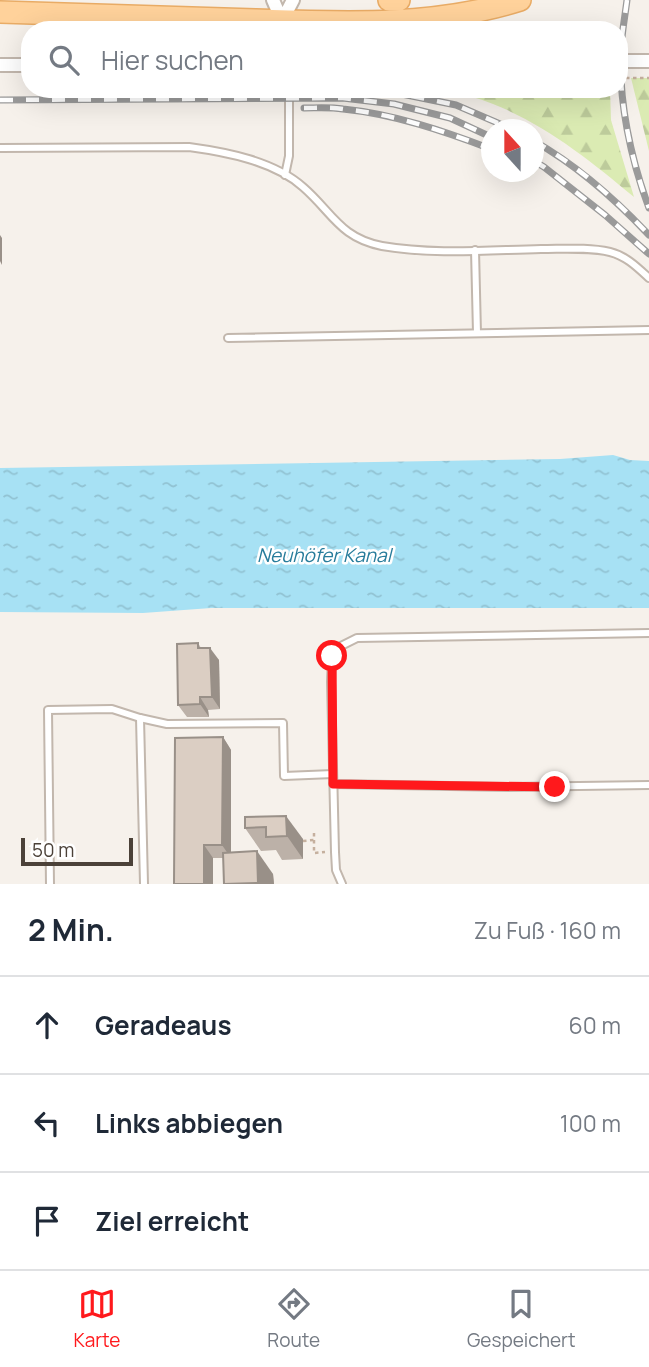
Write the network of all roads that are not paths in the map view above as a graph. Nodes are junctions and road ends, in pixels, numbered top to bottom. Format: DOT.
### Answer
graph roads {
  1 [pos="273,0"];
  2 [pos="293,0"];
  3 [pos="389,0"];
  4 [pos="399,0"];
  5 [pos="520,0"];
  6 [pos="0,12"];
  7 [pos="282,21"];
  8 [pos="398,21"];
  9 [pos="628,61"];
  10 [pos="649,61"];
  11 [pos="0,65"];
  12 [pos="21,65"];
  13 [pos="289,98"];
  14 [pos="0,148"];
  15 [pos="285,175"];
  16 [pos="475,250"];
  17 [pos="649,278"];
  18 [pos="649,331"];
  19 [pos="477,332"];
  20 [pos="228,338"];
  21 [pos="649,633"];
  22 [pos="140,718"];
  23 [pos="332,774"];
  24 [pos="333,784"];
  25 [pos="649,785"];
  26 [pos="50,884"];
  27 [pos="144,884"];
  28 [pos="342,884"];
  1 -- 7 [label="street"];
  2 -- 7 [label="street"];
  3 -- 4 [label="main road"];
  5 -- 8 [label="main road"];
  6 -- 7 [label="main road"];
  9 -- 10 [label="street"];
  11 -- 12 [label="street"];
  13 -- 15 [label="lane"];
  14 -- 15 [label="lane"];
  15 -- 16 [label="lane"];
  16 -- 17 [label="lane"];
  16 -- 19 [label="lane"];
  18 -- 19 [label="lane"];
  19 -- 20 [label="lane"];
  21 -- 23 [label="lane"];
  22 -- 23 [label="lane"];
  22 -- 26 [label="lane"];
  22 -- 27 [label="lane"];
  23 -- 24 [label="lane"];
  24 -- 25 [label="lane"];
  24 -- 28 [label="lane"];
}
